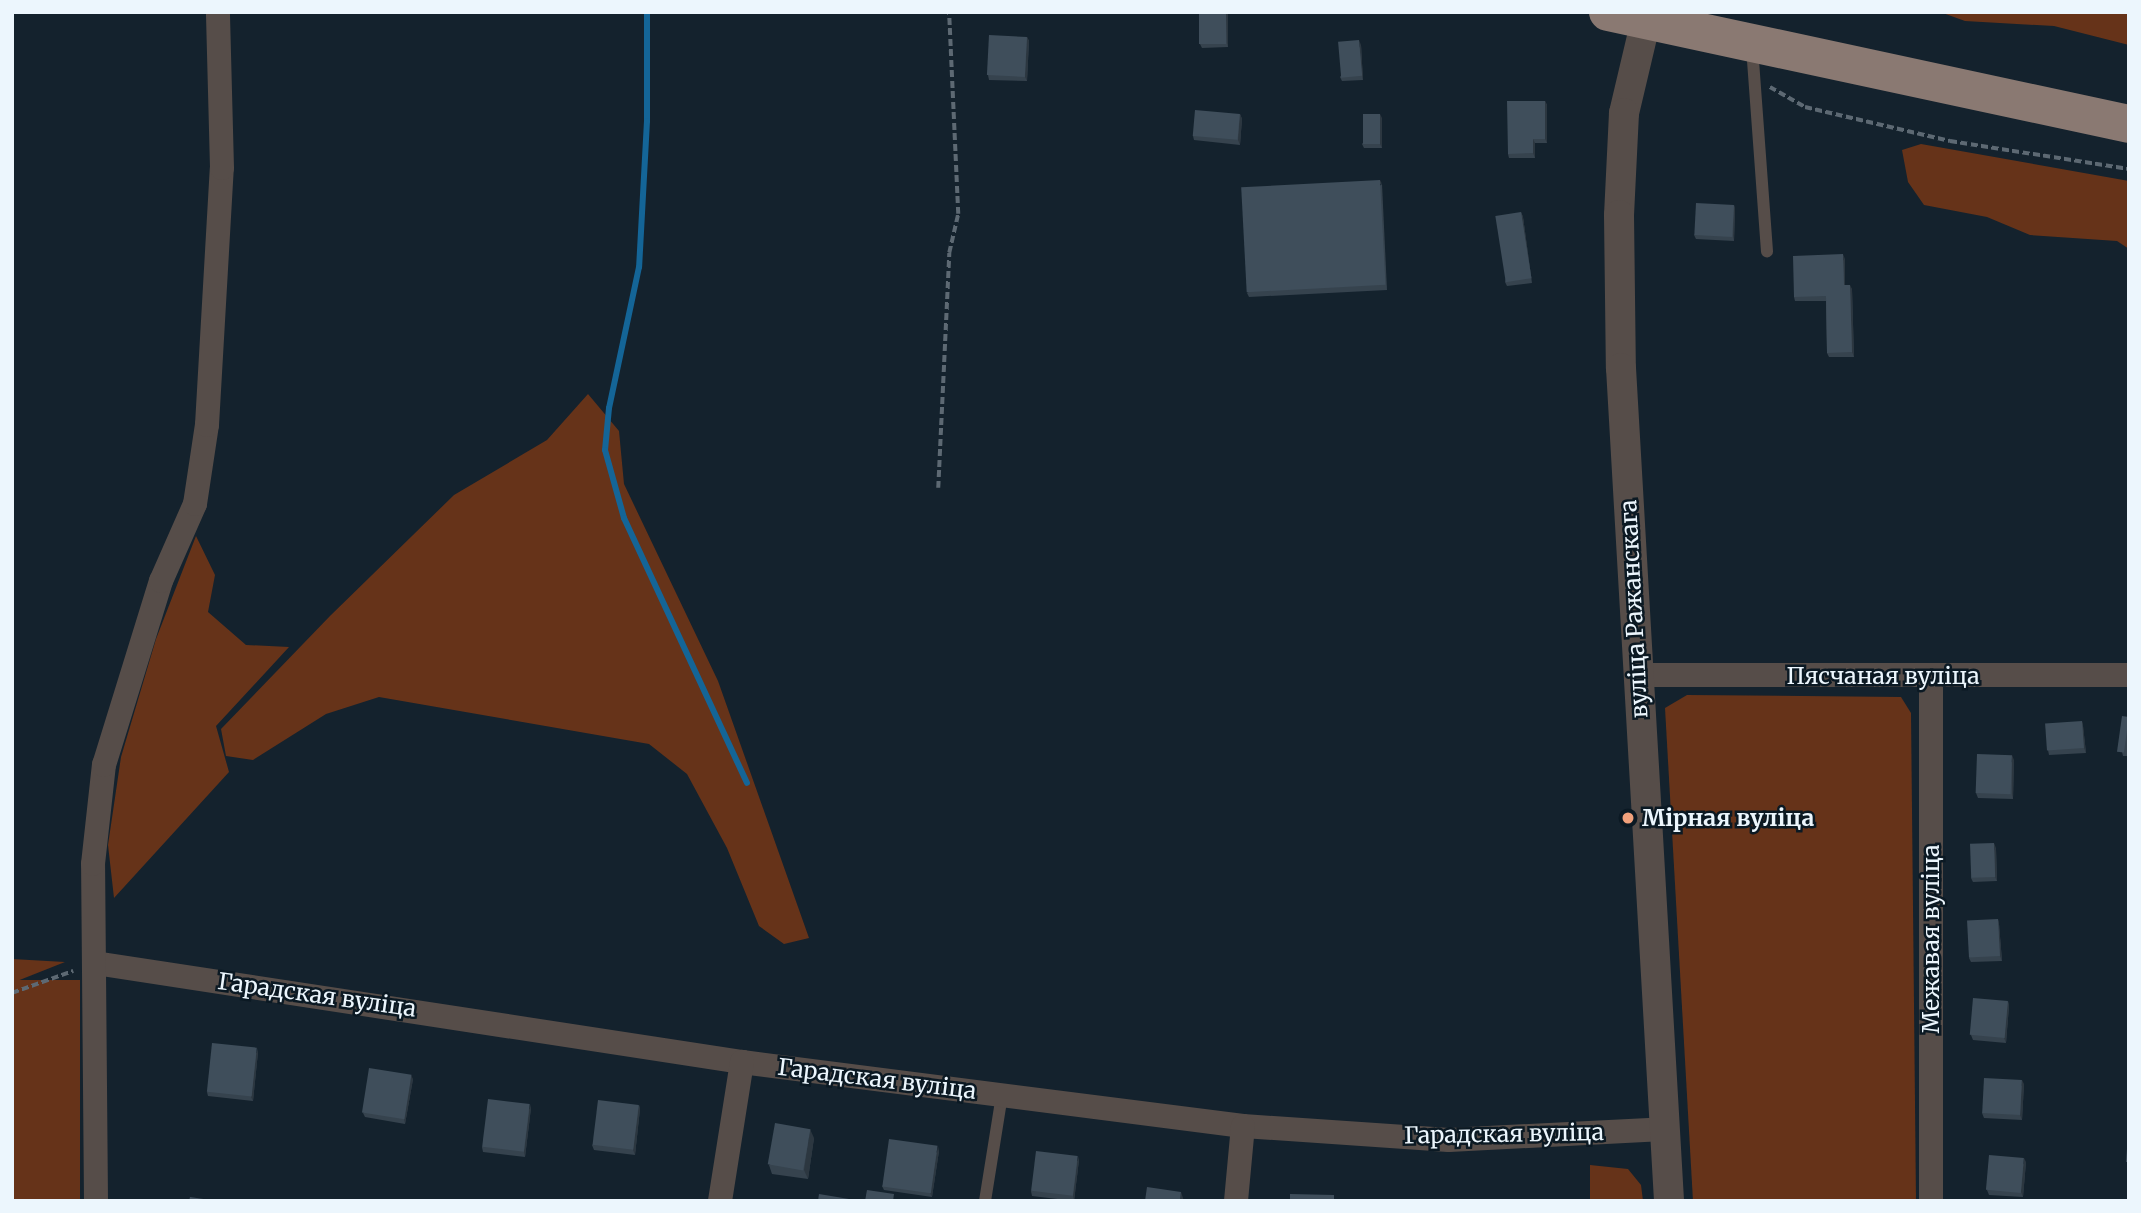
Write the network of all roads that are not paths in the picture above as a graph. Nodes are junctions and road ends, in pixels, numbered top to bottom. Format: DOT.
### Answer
graph roads {
  1 [pos="218,12"];
  2 [pos="1608,12"];
  3 [pos="1646,20"];
  4 [pos="1752,60"];
  5 [pos="2129,124"];
  6 [pos="1767,251"];
  7 [pos="1638,675"];
  8 [pos="2129,675"];
  9 [pos="1931,678"];
  10 [pos="95,963"];
  11 [pos="742,1062"];
  12 [pos="1002,1095"];
  13 [pos="1243,1126"];
  14 [pos="1664,1129"];
  15 [pos="96,1201"];
  16 [pos="720,1201"];
  17 [pos="985,1201"];
  18 [pos="1236,1201"];
  19 [pos="1669,1201"];
  20 [pos="1931,1201"];
  1 -- 10 [label="street"];
  2 -- 3 [label="main road"];
  3 -- 4 [label="main road"];
  3 -- 7 [label="street, вуліца Ражанскага"];
  4 -- 5 [label="main road"];
  4 -- 6 [label="lane"];
  7 -- 9 [label="street, Пясчаная вуліца"];
  7 -- 14 [label="street, вуліца Ражанскага"];
  8 -- 9 [label="street, Пясчаная вуліца"];
  9 -- 20 [label="street, Межавая вуліца"];
  10 -- 11 [label="street, Гарадская вуліца"];
  10 -- 15 [label="street"];
  11 -- 12 [label="street, Гарадская вуліца"];
  11 -- 16 [label="street"];
  12 -- 13 [label="street, Гарадская вуліца"];
  12 -- 17 [label="lane"];
  13 -- 14 [label="street, Гарадская вуліца"];
  13 -- 18 [label="street"];
  14 -- 19 [label="street, вуліца Ражанскага"];
}
